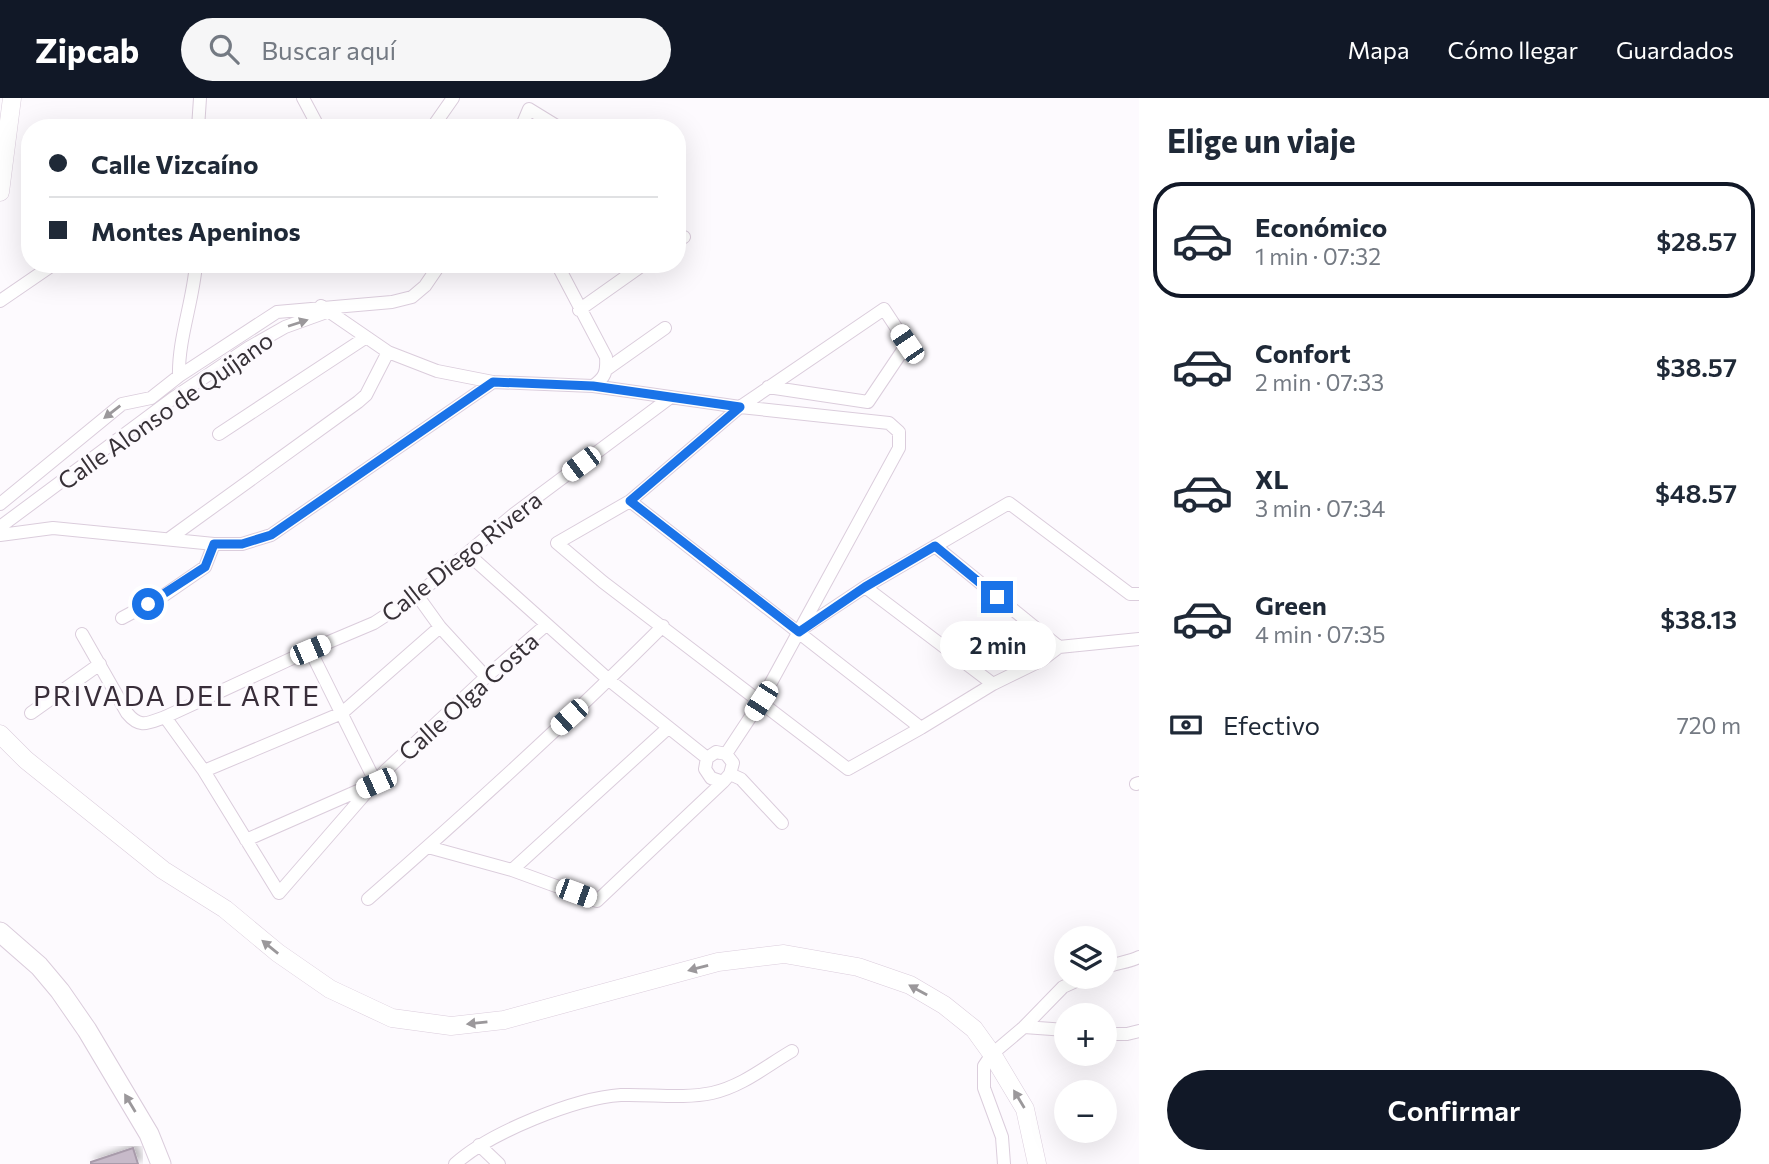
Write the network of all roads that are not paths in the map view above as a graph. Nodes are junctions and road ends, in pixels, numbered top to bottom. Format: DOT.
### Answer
graph roads {
  1 [pos="12,98"];
  2 [pos="200,98"];
  3 [pos="453,98"];
  4 [pos="306,99"];
  5 [pos="199,119"];
  6 [pos="315,119"];
  7 [pos="438,119"];
  8 [pos="525,119"];
  9 [pos="545,119"];
  10 [pos="0,192"];
  11 [pos="41,273"];
  12 [pos="195,273"];
  13 [pos="434,273"];
  14 [pos="561,273"];
  15 [pos="631,273"];
  16 [pos="0,301"];
  17 [pos="329,309"];
  18 [pos="579,310"];
  19 [pos="665,328"];
  20 [pos="365,338"];
  21 [pos="388,352"];
  22 [pos="607,369"];
  23 [pos="179,376"];
  24 [pos="493,382"];
  25 [pos="593,386"];
  26 [pos="768,387"];
  27 [pos="167,394"];
  28 [pos="671,397"];
  29 [pos="740,407"];
  30 [pos="219,434"];
  31 [pos="630,501"];
  32 [pos="0,504"];
  33 [pos="0,527"];
  34 [pos="0,535"];
  35 [pos="170,538"];
  36 [pos="214,544"];
  37 [pos="935,546"];
  38 [pos="468,554"];
  39 [pos="865,587"];
  40 [pos="1139,594"];
  41 [pos="416,595"];
  42 [pos="122,618"];
  43 [pos="546,625"];
  44 [pos="663,626"];
  45 [pos="440,627"];
  46 [pos="799,632"];
  47 [pos="82,634"];
  48 [pos="1139,639"];
  49 [pos="1059,647"];
  50 [pos="310,650"];
  51 [pos="100,664"];
  52 [pos="486,677"];
  53 [pos="609,680"];
  54 [pos="993,684"];
  55 [pos="761,701"];
  56 [pos="31,713"];
  57 [pos="342,713"];
  58 [pos="165,717"];
  59 [pos="668,728"];
  60 [pos="921,729"];
  61 [pos="0,734"];
  62 [pos="726,754"];
  63 [pos="707,758"];
  64 [pos="204,771"];
  65 [pos="727,778"];
  66 [pos="376,783"];
  67 [pos="782,823"];
  68 [pos="246,841"];
  69 [pos="428,847"];
  70 [pos="512,870"];
  71 [pos="368,898"];
  72 [pos="0,932"];
  73 [pos="1139,957"];
  74 [pos="1117,963"];
  75 [pos="1061,989"];
  76 [pos="1024,1027"];
  77 [pos="1054,1029"];
  78 [pos="1139,1031"];
  79 [pos="1117,1034"];
  80 [pos="792,1051"];
  81 [pos="992,1054"];
  82 [pos="479,1145"];
  83 [pos="161,1164"];
  84 [pos="455,1164"];
  85 [pos="499,1164"];
  86 [pos="1004,1164"];
  87 [pos="1037,1164"];
  1 -- 10 [label="street"];
  2 -- 5 [label="street"];
  3 -- 7 [label="street"];
  4 -- 6 [label="street"];
  8 -- 9 [label="street"];
  11 -- 16 [label="street"];
  12 -- 23 [label="street"];
  13 -- 17 [label="street, Calle Alonso de Quijano"];
  14 -- 18 [label="street"];
  15 -- 18 [label="street"];
  17 -- 20 [label="street"];
  17 -- 23 [label="street, Calle Alonso de Quijano"];
  27 -- 17 [label="street, Calle Alonso de Quijano, one-way"];
  18 -- 22 [label="street"];
  19 -- 22 [label="street"];
  20 -- 21 [label="street"];
  20 -- 30 [label="street"];
  21 -- 24 [label="street"];
  21 -- 35 [label="street"];
  22 -- 25 [label="street"];
  23 -- 27 [label="street, Calle Alonso de Quijano"];
  24 -- 25 [label="street"];
  24 -- 36 [label="street"];
  25 -- 28 [label="street"];
  26 -- 26 [label="street"];
  26 -- 29 [label="street"];
  27 -- 32 [label="street, Calle Alonso de Quijano, one-way"];
  27 -- 33 [label="street, Calle Alonso de Quijano"];
  28 -- 29 [label="street"];
  28 -- 38 [label="street, Calle Diego Rivera"];
  29 -- 31 [label="street"];
  29 -- 46 [label="street"];
  31 -- 44 [label="street"];
  31 -- 46 [label="street"];
  34 -- 35 [label="street"];
  35 -- 36 [label="street"];
  36 -- 42 [label="street"];
  37 -- 39 [label="street"];
  37 -- 40 [label="street"];
  37 -- 49 [label="street"];
  38 -- 41 [label="street, Calle Diego Rivera"];
  38 -- 43 [label="street"];
  39 -- 46 [label="street"];
  39 -- 54 [label="street"];
  41 -- 45 [label="street"];
  41 -- 50 [label="street, Calle Diego Rivera"];
  43 -- 52 [label="street, Calle Olga Costa"];
  43 -- 53 [label="street"];
  44 -- 53 [label="street"];
  44 -- 55 [label="street"];
  45 -- 52 [label="street"];
  45 -- 57 [label="street"];
  46 -- 55 [label="street"];
  46 -- 60 [label="street"];
  47 -- 51 [label="street, Calle Diego Rivera"];
  48 -- 49 [label="street"];
  49 -- 54 [label="street"];
  50 -- 57 [label="street"];
  50 -- 58 [label="street, Calle Diego Rivera"];
  51 -- 56 [label="street"];
  51 -- 58 [label="street, Calle Diego Rivera"];
  52 -- 66 [label="street, Calle Olga Costa"];
  53 -- 59 [label="street"];
  53 -- 69 [label="street"];
  54 -- 60 [label="street"];
  55 -- 60 [label="street"];
  55 -- 62 [label="street"];
  57 -- 64 [label="street"];
  57 -- 66 [label="street"];
  58 -- 64 [label="street"];
  59 -- 63 [label="street"];
  59 -- 70 [label="street"];
  81 -- 61 [label="street, one-way"];
  62 -- 63 [label="street"];
  62 -- 65 [label="street"];
  63 -- 65 [label="street"];
  64 -- 68 [label="street"];
  65 -- 67 [label="street"];
  65 -- 70 [label="street"];
  66 -- 68 [label="street"];
  66 -- 68 [label="street, Calle Olga Costa"];
  69 -- 70 [label="street"];
  69 -- 71 [label="street"];
  83 -- 72 [label="main road, one-way"];
  73 -- 74 [label="street"];
  75 -- 76 [label="street"];
  76 -- 77 [label="street"];
  76 -- 81 [label="street"];
  78 -- 79 [label="street"];
  80 -- 82 [label="street"];
  81 -- 86 [label="street"];
  87 -- 81 [label="street, one-way"];
  82 -- 84 [label="street"];
  82 -- 85 [label="street"];
}
